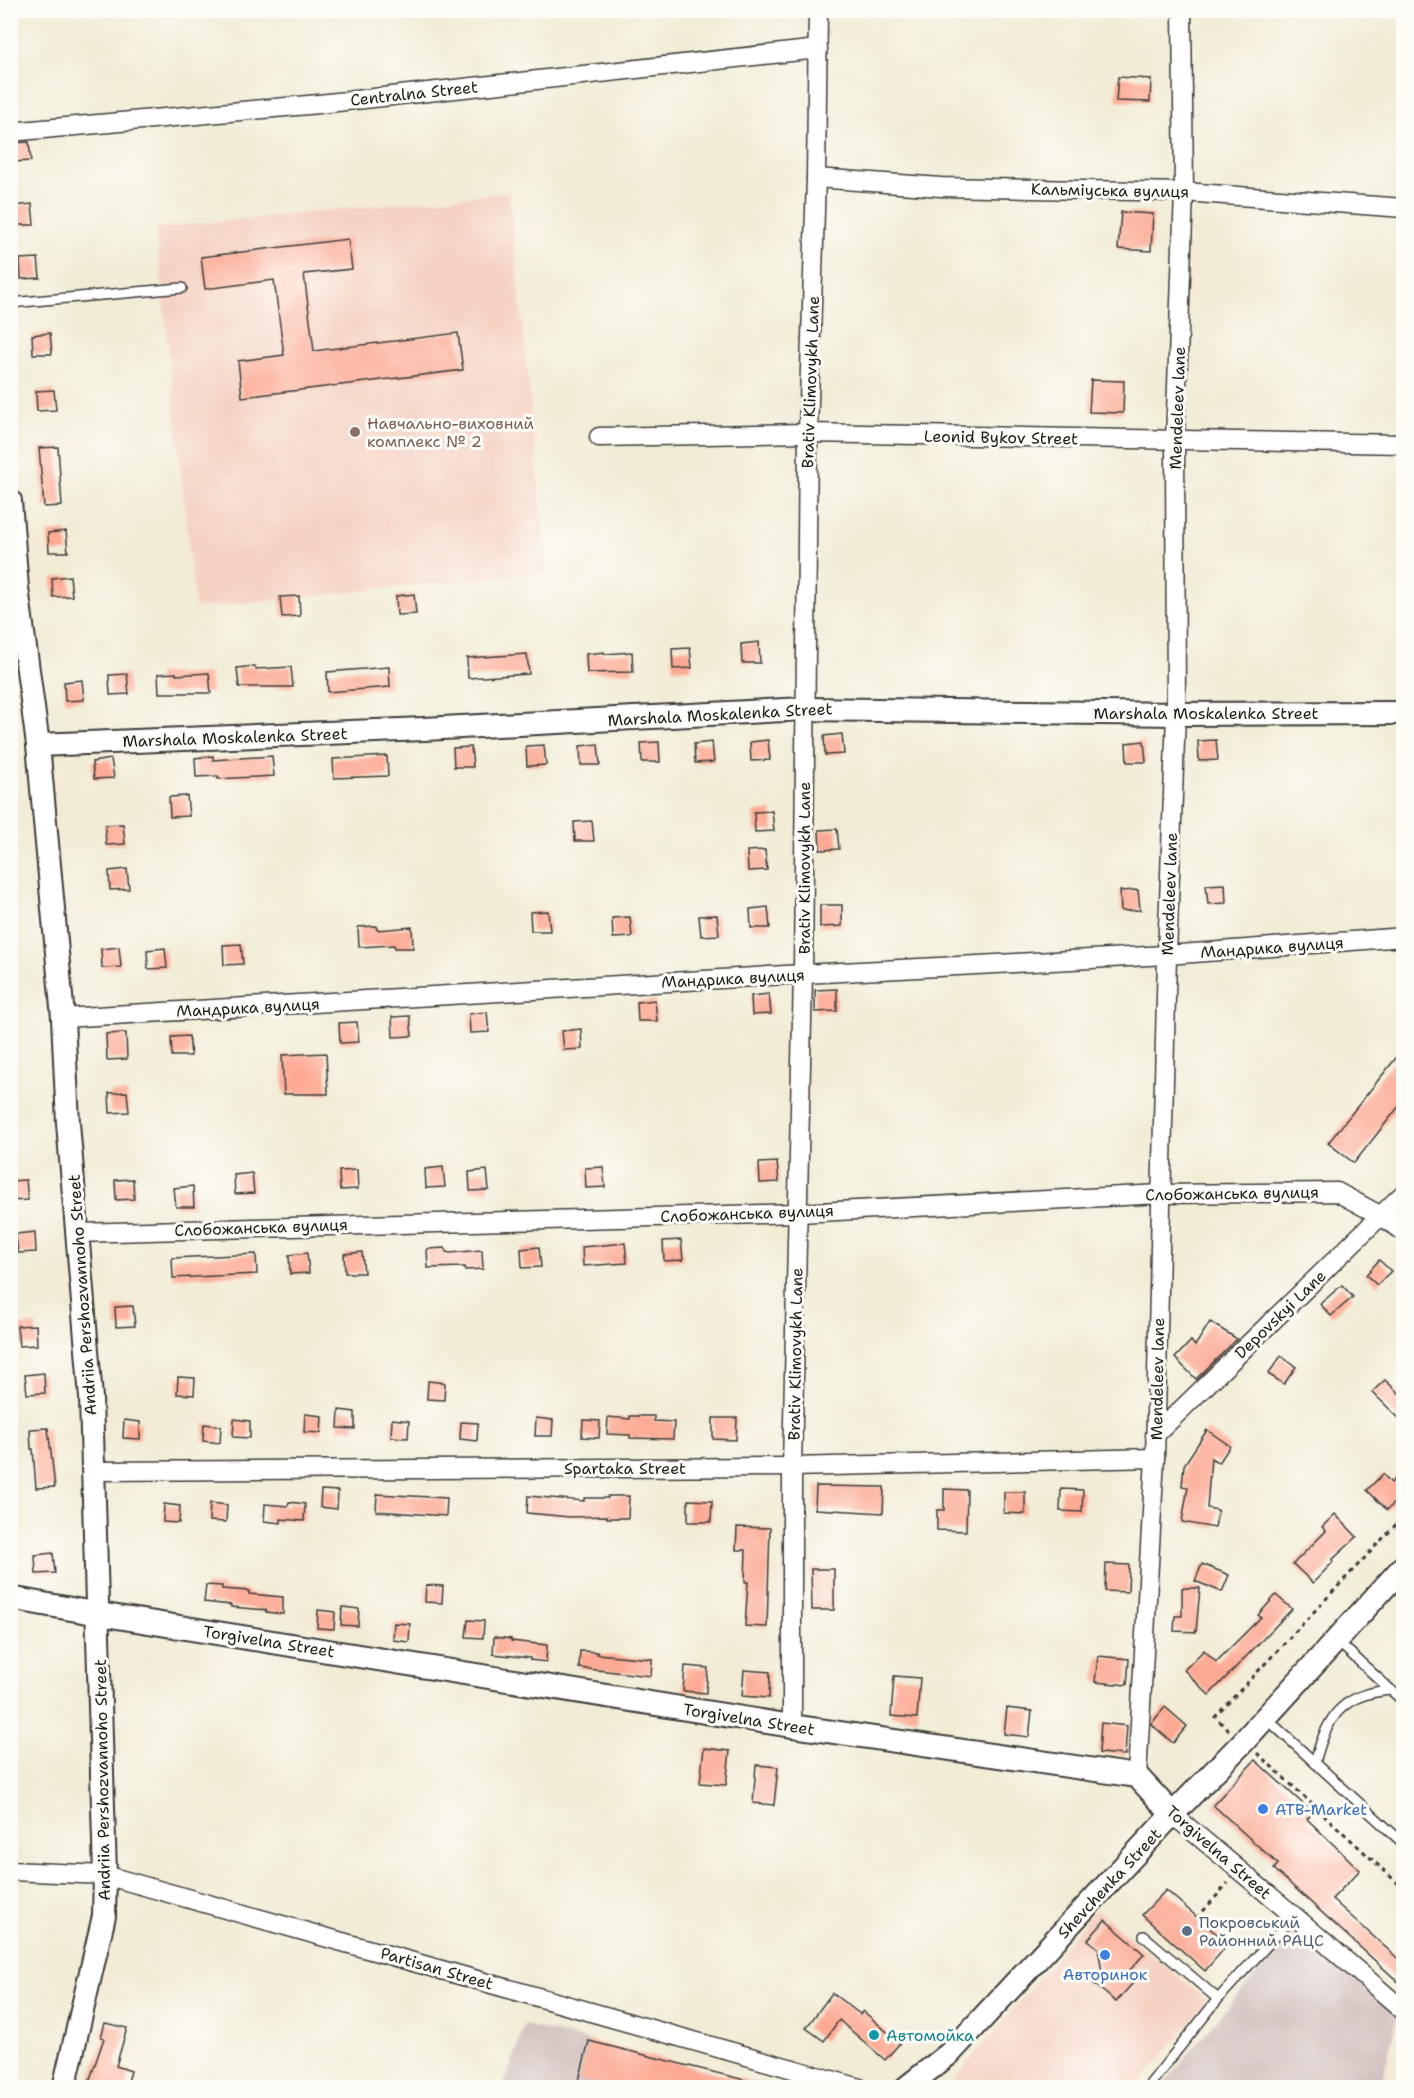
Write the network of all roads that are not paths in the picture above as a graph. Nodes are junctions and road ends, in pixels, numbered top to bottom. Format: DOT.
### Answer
graph roads {
  1 [pos="818,10"];
  2 [pos="1182,10"];
  3 [pos="818,49"];
  4 [pos="10,132"];
  5 [pos="816,178"];
  6 [pos="1184,192"];
  7 [pos="1404,208"];
  8 [pos="182,288"];
  9 [pos="10,303"];
  10 [pos="808,433"];
  11 [pos="599,437"];
  12 [pos="1175,441"];
  13 [pos="1404,444"];
  14 [pos="10,501"];
  15 [pos="804,709"];
  16 [pos="1404,713"];
  17 [pos="1176,714"];
  18 [pos="38,745"];
  19 [pos="1404,937"];
  20 [pos="1167,955"];
  21 [pos="803,974"];
  22 [pos="63,1018"];
  23 [pos="1404,1193"];
  24 [pos="1161,1194"];
  25 [pos="799,1213"];
  26 [pos="1381,1216"];
  27 [pos="1404,1232"];
  28 [pos="78,1233"];
  29 [pos="1155,1435"];
  30 [pos="1155,1458"];
  31 [pos="792,1467"];
  32 [pos="94,1471"];
  33 [pos="1404,1566"];
  34 [pos="10,1598"];
  35 [pos="99,1614"];
  36 [pos="1336,1640"];
  37 [pos="1390,1690"];
  38 [pos="1404,1702"];
  39 [pos="1265,1717"];
  40 [pos="792,1726"];
  41 [pos="1315,1763"];
  42 [pos="1137,1776"];
  43 [pos="1172,1815"];
  44 [pos="1404,1844"];
  45 [pos="10,1871"];
  46 [pos="105,1875"];
  47 [pos="1294,1916"];
  48 [pos="1144,1936"];
  49 [pos="1218,1999"];
  50 [pos="1402,2007"];
  51 [pos="64,2088"];
  52 [pos="860,2088"];
  53 [pos="906,2088"];
  54 [pos="1147,2088"];
  1 -- 3 [label="street, Brativ Klimovykh Lane"];
  2 -- 6 [label="street, Mendeleev lane"];
  3 -- 4 [label="street, Centralna Street"];
  3 -- 5 [label="street, Brativ Klimovykh Lane"];
  5 -- 6 [label="street, Кальміуська вулиця"];
  5 -- 10 [label="street, Brativ Klimovykh Lane"];
  6 -- 7 [label="street, Кальміуська вулиця"];
  6 -- 12 [label="street, Mendeleev lane"];
  8 -- 9 [label="lane"];
  10 -- 11 [label="street, Leonid Bykov Street"];
  10 -- 12 [label="street, Leonid Bykov Street"];
  10 -- 15 [label="street, Brativ Klimovykh Lane"];
  12 -- 13 [label="street, Leonid Bykov Street"];
  12 -- 17 [label="street, Mendeleev lane"];
  14 -- 18 [label="street, Andriia Pershozvannoho Street"];
  15 -- 17 [label="street, Marshala Moskalenka Street"];
  15 -- 18 [label="street, Marshala Moskalenka Street"];
  15 -- 21 [label="street, Brativ Klimovykh Lane"];
  16 -- 17 [label="street, Marshala Moskalenka Street"];
  17 -- 20 [label="street, Mendeleev lane"];
  18 -- 22 [label="street, Andriia Pershozvannoho Street"];
  19 -- 20 [label="street, Мандрика вулиця"];
  20 -- 21 [label="street, Мандрика вулиця"];
  20 -- 24 [label="street, Mendeleev lane"];
  21 -- 22 [label="street, Мандрика вулиця"];
  21 -- 25 [label="street, Brativ Klimovykh Lane"];
  22 -- 28 [label="street, Andriia Pershozvannoho Street"];
  23 -- 26 [label="street, Depovskyi Lane"];
  24 -- 25 [label="street, Слобожанська вулиця"];
  24 -- 26 [label="street, Слобожанська вулиця"];
  24 -- 29 [label="street, Mendeleev lane"];
  25 -- 28 [label="street, Слобожанська вулиця"];
  25 -- 31 [label="street, Brativ Klimovykh Lane"];
  26 -- 27 [label="street, Слобожанська вулиця"];
  26 -- 29 [label="street, Depovskyi Lane"];
  28 -- 32 [label="street, Andriia Pershozvannoho Street"];
  29 -- 30 [label="street, Mendeleev lane"];
  30 -- 31 [label="street, Spartaka Street"];
  30 -- 42 [label="street, Mendeleev lane"];
  31 -- 32 [label="street, Spartaka Street"];
  31 -- 40 [label="street, Brativ Klimovykh Lane"];
  32 -- 35 [label="street, Andriia Pershozvannoho Street"];
  33 -- 36 [label="street, Shevchenka Street"];
  34 -- 35 [label="street, Torgivelna Street"];
  35 -- 40 [label="street, Torgivelna Street"];
  35 -- 46 [label="street, Andriia Pershozvannoho Street"];
  36 -- 37 [label="lane"];
  36 -- 39 [label="street, Shevchenka Street"];
  37 -- 38 [label="lane"];
  37 -- 41 [label="lane"];
  39 -- 41 [label="lane"];
  39 -- 43 [label="street, Shevchenka Street"];
  40 -- 42 [label="street, Torgivelna Street"];
  41 -- 44 [label="lane"];
  42 -- 43 [label="street, Torgivelna Street"];
  43 -- 47 [label="street, Torgivelna Street"];
  43 -- 53 [label="street, Shevchenka Street"];
  45 -- 46 [label="street, Partisan Street"];
  46 -- 51 [label="street, Andriia Pershozvannoho Street"];
  46 -- 52 [label="street, Partisan Street"];
  47 -- 49 [label="lane"];
  47 -- 50 [label="street, Torgivelna Street"];
  48 -- 49 [label="lane"];
  49 -- 54 [label="lane"];
}
